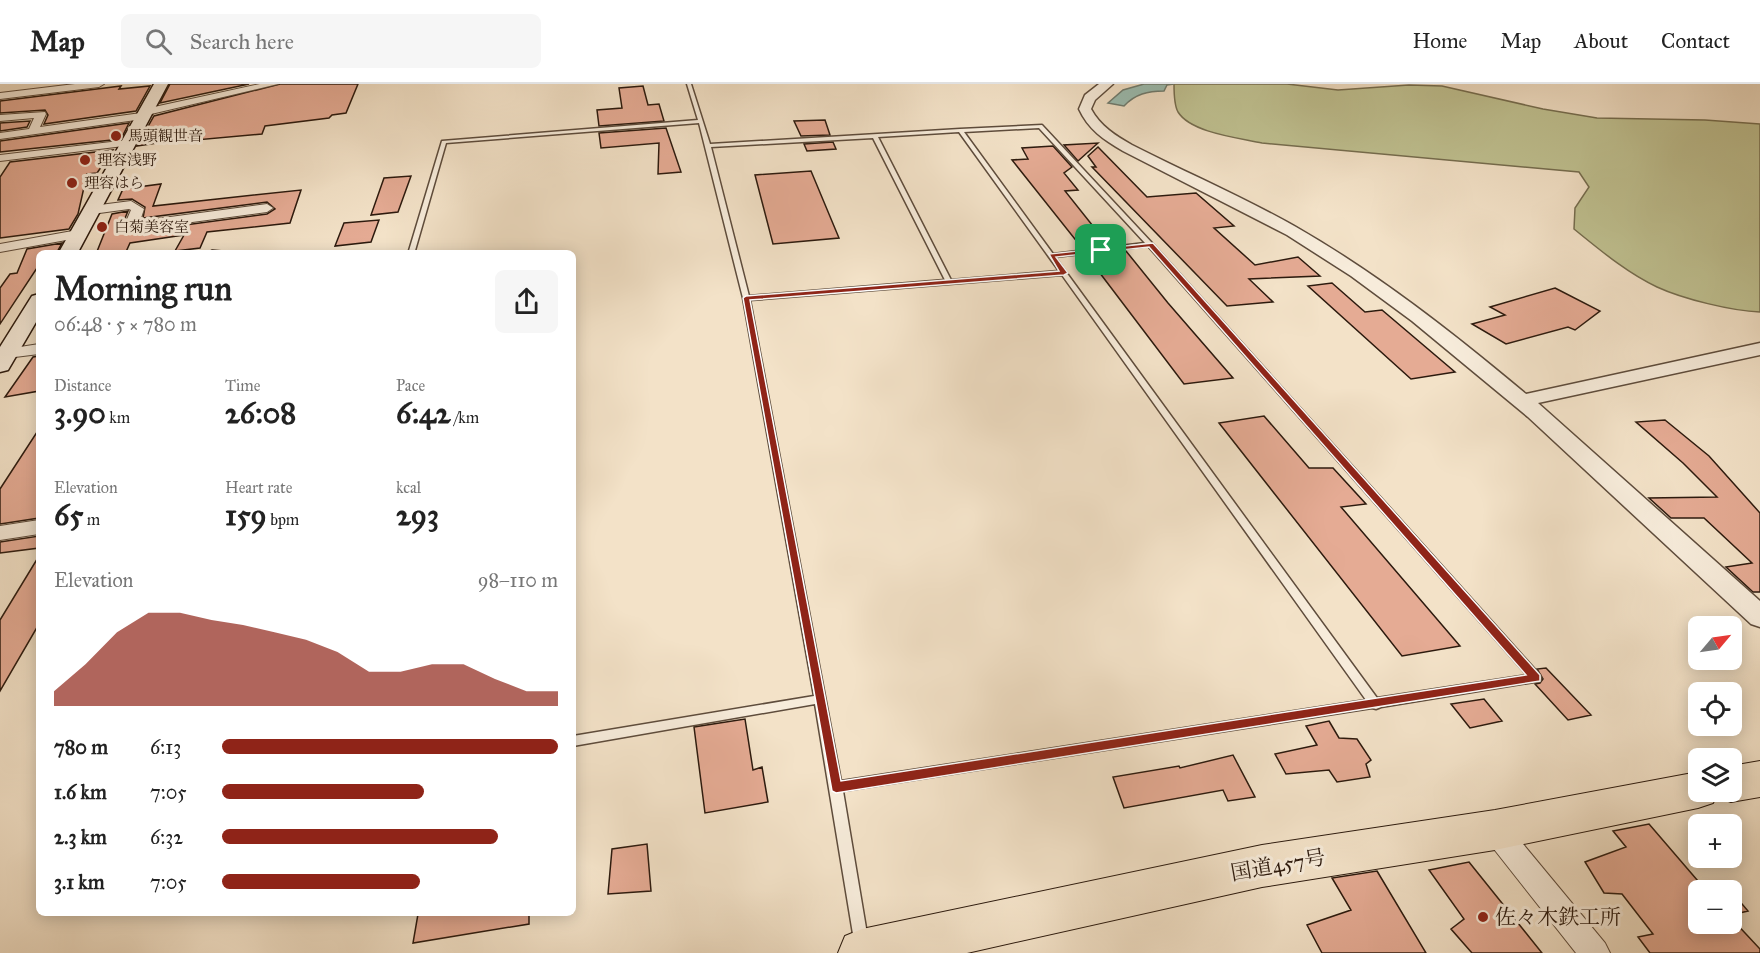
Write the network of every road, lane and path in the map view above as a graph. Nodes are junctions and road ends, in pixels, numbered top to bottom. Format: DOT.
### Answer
graph roads {
  1 [pos="4,84"];
  2 [pos="99,84"];
  3 [pos="161,84"];
  4 [pos="273,84"];
  5 [pos="689,84"];
  6 [pos="1107,84"];
  7 [pos="0,86"];
  8 [pos="0,96"];
  9 [pos="144,114"];
  10 [pos="0,118"];
  11 [pos="700,121"];
  12 [pos="960,130"];
  13 [pos="33,132"];
  14 [pos="0,136"];
  15 [pos="875,137"];
  16 [pos="128,143"];
  17 [pos="707,146"];
  18 [pos="0,158"];
  19 [pos="267,208"];
  20 [pos="92,210"];
  21 [pos="78,234"];
  22 [pos="1150,244"];
  23 [pos="0,249"];
  24 [pos="69,250"];
  25 [pos="412,250"];
  26 [pos="1051,256"];
  27 [pos="1064,273"];
  28 [pos="949,282"];
  29 [pos="746,298"];
  30 [pos="36,305"];
  31 [pos="1760,349"];
  32 [pos="36,350"];
  33 [pos="4,359"];
  34 [pos="1520,401"];
  35 [pos="36,527"];
  36 [pos="0,533"];
  37 [pos="1760,617"];
  38 [pos="820,699"];
  39 [pos="1376,705"];
  40 [pos="576,740"];
  41 [pos="1760,778"];
  42 [pos="1742,782"];
  43 [pos="836,787"];
  44 [pos="1688,792"];
  45 [pos="1495,830"];
  46 [pos="863,953"];
  47 [pos="1596,953"];
  1 -- 7 [label="street"];
  2 -- 8 [label="street"];
  3 -- 9 [label="main road"];
  4 -- 9 [label="street"];
  5 -- 11 [label="lane"];
  6 -- 34 [label="street"];
  9 -- 13 [label="street"];
  9 -- 16 [label="main road"];
  10 -- 13 [label="street"];
  11 -- 17 [label="lane"];
  11 -- 25 [label="lane"];
  12 -- 15 [label="lane"];
  12 -- 22 [label="lane"];
  12 -- 26 [label="lane"];
  13 -- 14 [label="street"];
  15 -- 17 [label="lane"];
  15 -- 28 [label="lane"];
  16 -- 18 [label="street"];
  16 -- 20 [label="main road"];
  17 -- 29 [label="lane"];
  19 -- 20 [label="street"];
  20 -- 21 [label="main road"];
  21 -- 23 [label="street"];
  21 -- 24 [label="main road"];
  22 -- 26 [label="lane"];
  22 -- 39 [label="lane"];
  26 -- 27 [label="lane"];
  27 -- 28 [label="lane"];
  27 -- 39 [label="lane"];
  28 -- 29 [label="lane"];
  29 -- 38 [label="lane"];
  30 -- 33 [label="main road"];
  31 -- 34 [label="street"];
  32 -- 33 [label="street"];
  34 -- 37 [label="street"];
  35 -- 36 [label="street"];
  38 -- 40 [label="lane"];
  38 -- 43 [label="lane"];
  39 -- 43 [label="lane"];
  41 -- 42 [label="highway"];
  43 -- 46 [label="lane"];
  44 -- 45 [label="highway, 国道457号"];
  45 -- 46 [label="highway, 国道457号"];
  45 -- 47 [label="street"];
}
